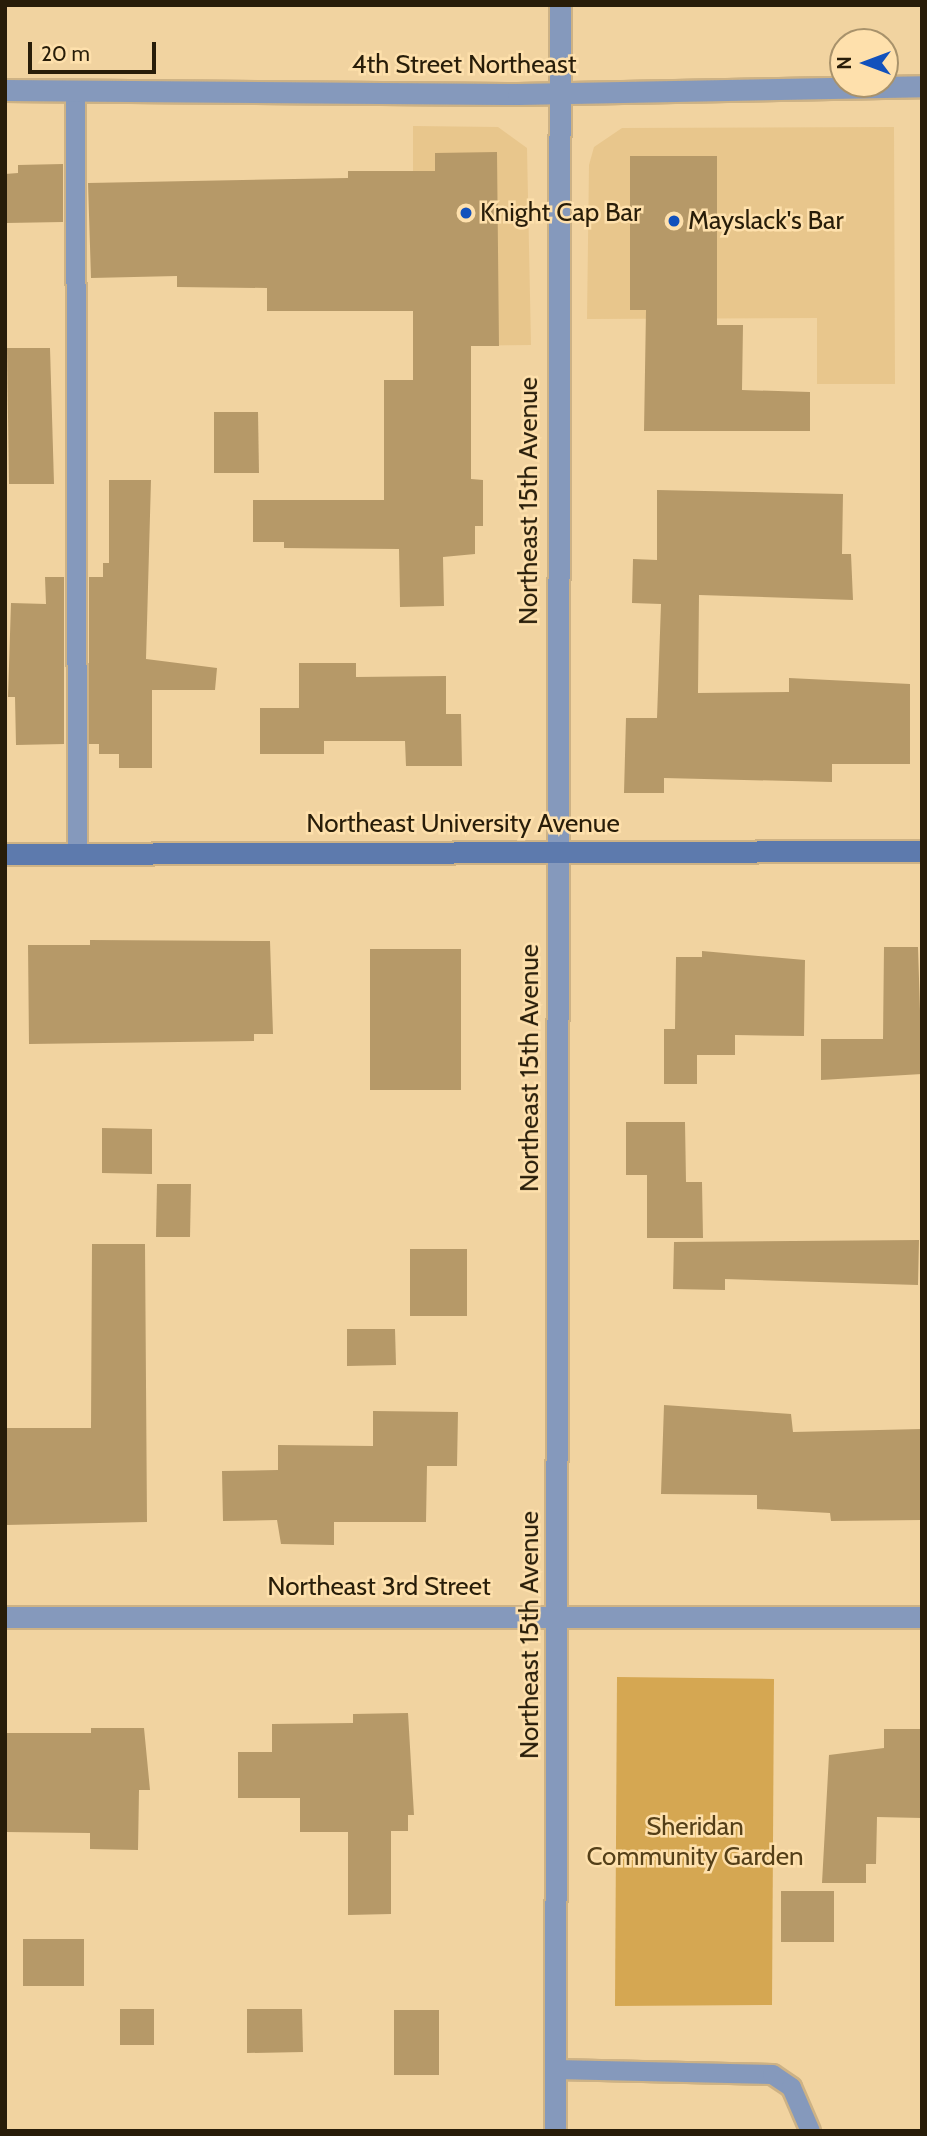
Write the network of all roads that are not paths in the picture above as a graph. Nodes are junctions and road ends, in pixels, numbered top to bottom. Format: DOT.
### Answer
graph roads {
  1 [pos="560,5"];
  2 [pos="922,86"];
  3 [pos="5,90"];
  4 [pos="75,90"];
  5 [pos="559,93"];
  6 [pos="922,851"];
  7 [pos="557,852"];
  8 [pos="5,853"];
  9 [pos="77,853"];
  10 [pos="559,1614"];
  11 [pos="5,1617"];
  12 [pos="922,1617"];
  13 [pos="556,2069"];
  14 [pos="555,2131"];
  15 [pos="810,2131"];
  1 -- 5 [label="street, Northeast 15th Avenue"];
  2 -- 5 [label="street, 4th Street Northeast"];
  3 -- 4 [label="street, 4th Street Northeast"];
  4 -- 5 [label="street, 4th Street Northeast"];
  4 -- 9 [label="lane"];
  5 -- 7 [label="street, Northeast 15th Avenue"];
  6 -- 7 [label="main road, Northeast University Avenue"];
  7 -- 9 [label="main road, Northeast University Avenue"];
  7 -- 10 [label="street, Northeast 15th Avenue"];
  8 -- 9 [label="main road, Northeast University Avenue"];
  10 -- 11 [label="street, Northeast 3rd Street"];
  10 -- 12 [label="street, Northeast 3rd Street"];
  10 -- 13 [label="street, Northeast 15th Avenue"];
  13 -- 14 [label="street, Northeast 15th Avenue"];
  13 -- 15 [label="lane"];
}
